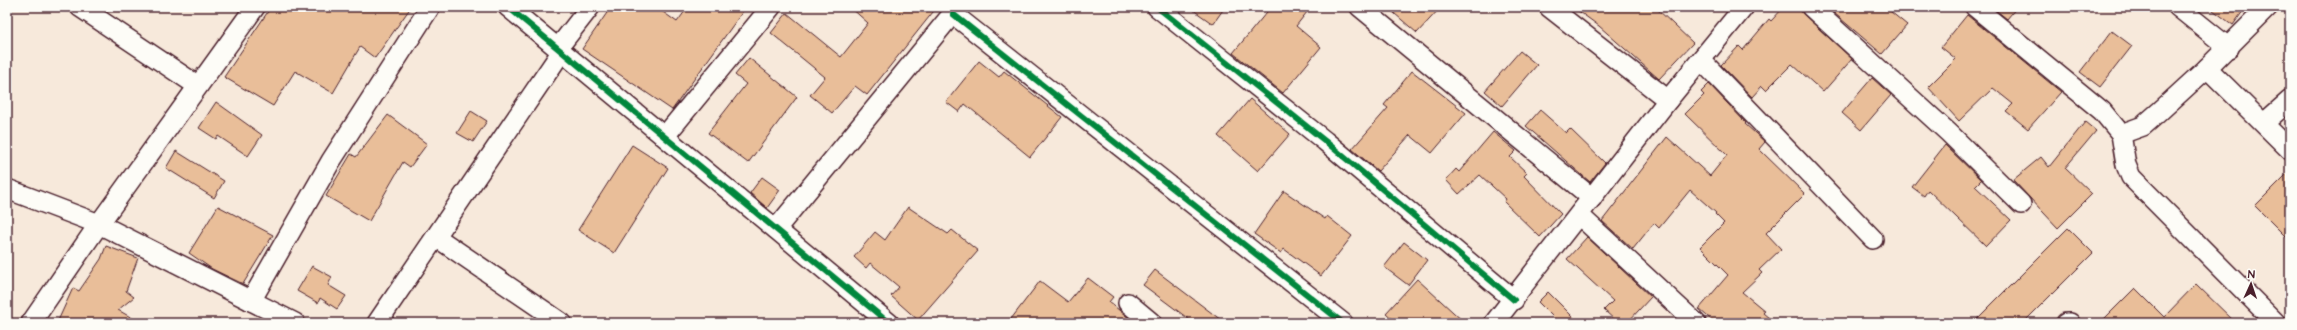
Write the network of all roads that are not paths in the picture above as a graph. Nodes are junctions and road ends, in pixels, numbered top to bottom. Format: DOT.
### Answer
graph roads {
  1 [pos="80,7"];
  2 [pos="255,7"];
  3 [pos="430,7"];
  4 [pos="508,7"];
  5 [pos="590,7"];
  6 [pos="771,7"];
  7 [pos="1157,7"];
  8 [pos="1360,7"];
  9 [pos="1549,7"];
  10 [pos="1744,7"];
  11 [pos="1811,7"];
  12 [pos="1975,7"];
  13 [pos="2178,7"];
  14 [pos="2268,7"];
  15 [pos="955,10"];
  16 [pos="2229,48"];
  17 [pos="560,50"];
  18 [pos="1701,60"];
  19 [pos="2207,68"];
  20 [pos="198,86"];
  21 [pos="1668,100"];
  22 [pos="2290,100"];
  23 [pos="2264,123"];
  24 [pos="2121,134"];
  25 [pos="665,136"];
  26 [pos="2290,150"];
  27 [pos="7,189"];
  28 [pos="1592,198"];
  29 [pos="2021,204"];
  30 [pos="1579,215"];
  31 [pos="99,224"];
  32 [pos="776,229"];
  33 [pos="436,237"];
  34 [pos="1873,239"];
  35 [pos="1514,300"];
  36 [pos="251,301"];
  37 [pos="1128,303"];
  38 [pos="1501,320"];
  39 [pos="31,323"];
  40 [pos="295,323"];
  41 [pos="377,323"];
  42 [pos="562,323"];
  43 [pos="889,323"];
  44 [pos="1152,323"];
  45 [pos="1343,323"];
  46 [pos="1696,323"];
  47 [pos="2066,323"];
  48 [pos="2070,323"];
  49 [pos="2276,323"];
  1 -- 20 [label="street"];
  2 -- 20 [label="street"];
  3 -- 36 [label="street"];
  4 -- 17 [label="street"];
  5 -- 17 [label="street"];
  6 -- 25 [label="street"];
  7 -- 35 [label="street"];
  8 -- 28 [label="street"];
  9 -- 21 [label="street"];
  10 -- 18 [label="street"];
  11 -- 29 [label="street"];
  12 -- 24 [label="street"];
  13 -- 16 [label="street"];
  14 -- 16 [label="street"];
  15 -- 32 [label="street"];
  15 -- 45 [label="street"];
  16 -- 19 [label="street"];
  17 -- 25 [label="street"];
  17 -- 33 [label="street"];
  18 -- 21 [label="street"];
  18 -- 34 [label="street"];
  19 -- 23 [label="street"];
  19 -- 24 [label="street"];
  20 -- 31 [label="street"];
  21 -- 28 [label="street"];
  22 -- 23 [label="street"];
  23 -- 26 [label="street"];
  24 -- 49 [label="street"];
  25 -- 32 [label="street"];
  27 -- 31 [label="street"];
  28 -- 30 [label="street"];
  30 -- 35 [label="street"];
  30 -- 46 [label="street"];
  31 -- 36 [label="street"];
  31 -- 39 [label="street"];
  32 -- 43 [label="street"];
  33 -- 41 [label="street"];
  33 -- 42 [label="street"];
  35 -- 38 [label="street"];
  36 -- 40 [label="street"];
  37 -- 44 [label="street"];
  47 -- 48 [label="street"];
}
